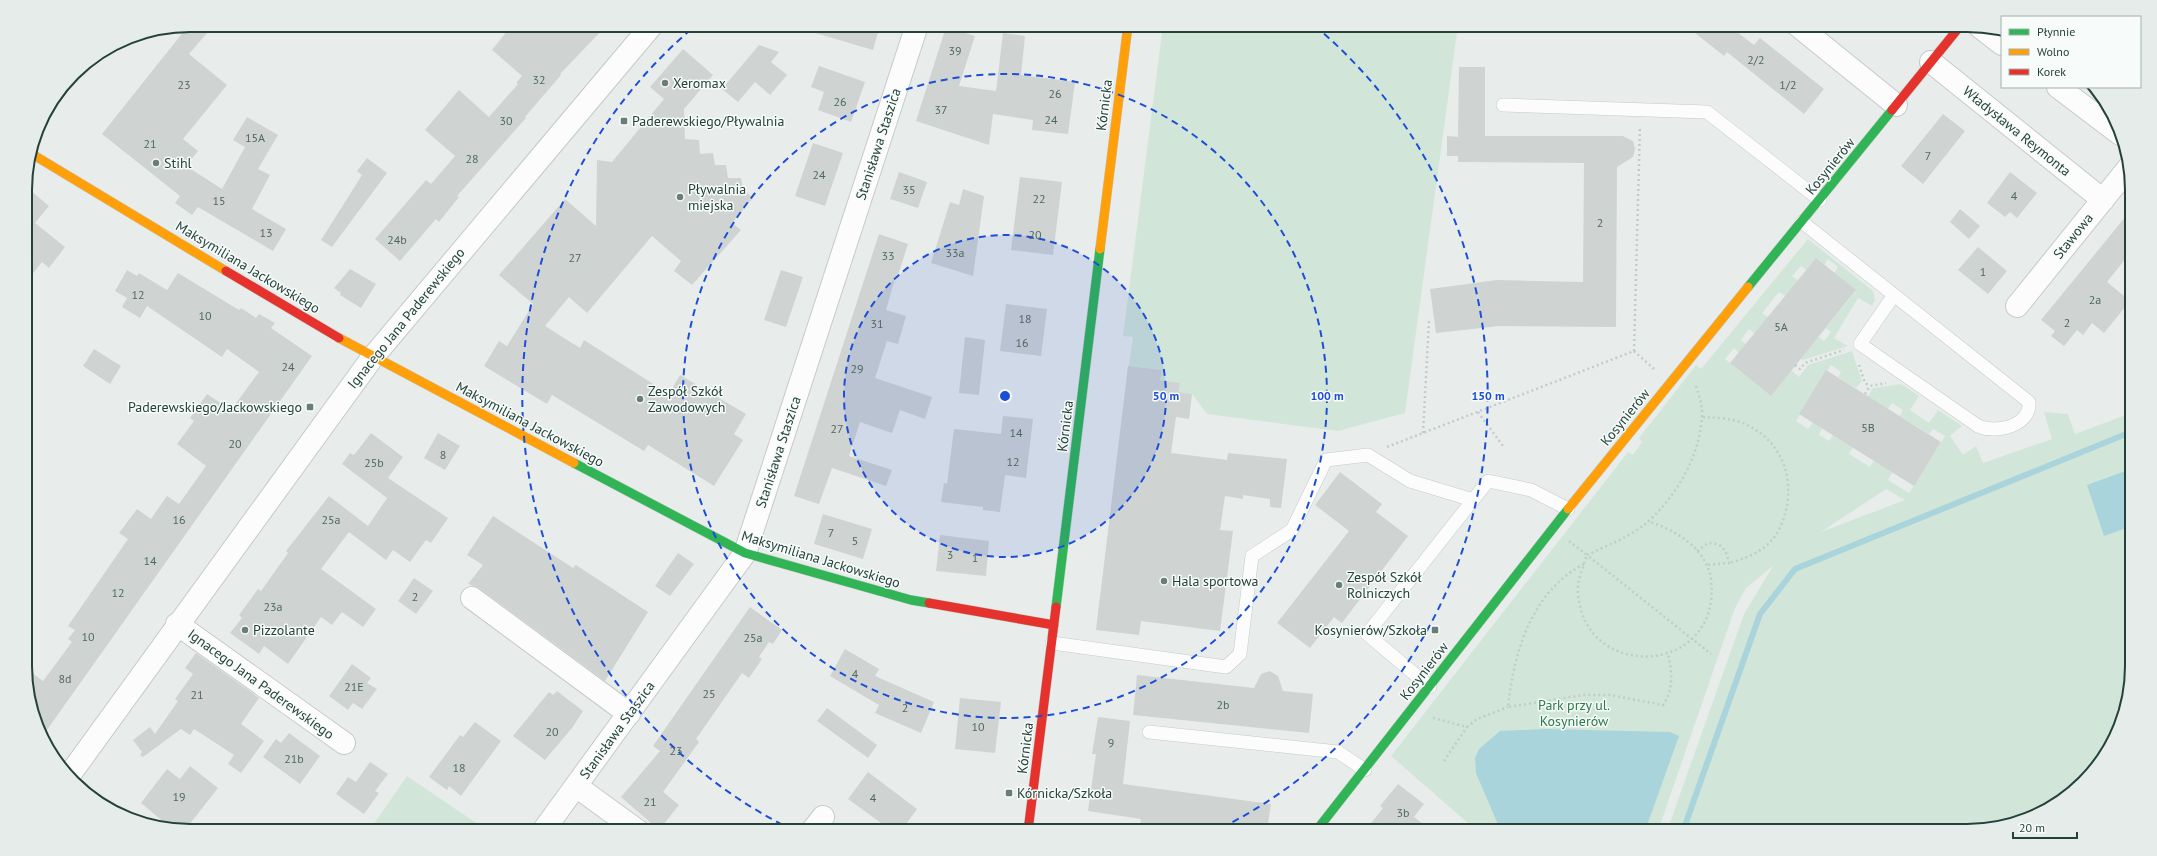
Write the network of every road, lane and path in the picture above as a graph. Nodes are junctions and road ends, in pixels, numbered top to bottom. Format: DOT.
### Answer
graph roads {
  1 [pos="646,32"];
  2 [pos="915,32"];
  3 [pos="1127,32"];
  4 [pos="1806,32"];
  5 [pos="1955,32"];
  6 [pos="1988,33"];
  7 [pos="2001,43"];
  8 [pos="1931,62"];
  9 [pos="2059,88"];
  10 [pos="1503,105"];
  11 [pos="1896,105"];
  12 [pos="1640,109"];
  13 [pos="2112,128"];
  14 [pos="36,156"];
  15 [pos="2124,173"];
  16 [pos="1820,200"];
  17 [pos="2103,200"];
  18 [pos="1802,222"];
  19 [pos="1894,295"];
  20 [pos="2017,306"];
  21 [pos="1429,320"];
  22 [pos="1860,344"];
  23 [pos="1634,351"];
  24 [pos="372,358"];
  25 [pos="1686,364"];
  26 [pos="1795,366"];
  27 [pos="1670,383"];
  28 [pos="1478,412"];
  29 [pos="1702,417"];
  30 [pos="1423,434"];
  31 [pos="1503,446"];
  32 [pos="1368,455"];
  33 [pos="1473,500"];
  34 [pos="1568,509"];
  35 [pos="1648,521"];
  36 [pos="1697,551"];
  37 [pos="745,553"];
  38 [pos="1587,556"];
  39 [pos="1728,563"];
  40 [pos="1584,564"];
  41 [pos="1706,565"];
  42 [pos="472,598"];
  43 [pos="177,624"];
  44 [pos="1054,626"];
  45 [pos="1693,639"];
  46 [pos="1052,643"];
  47 [pos="1668,654"];
  48 [pos="1711,654"];
  49 [pos="1430,687"];
  50 [pos="629,714"];
  51 [pos="1467,727"];
  52 [pos="1149,732"];
  53 [pos="344,743"];
  54 [pos="1444,761"];
  55 [pos="1365,770"];
  56 [pos="72,771"];
  57 [pos="576,786"];
  58 [pos="548,824"];
  59 [pos="628,824"];
  60 [pos="1029,824"];
  61 [pos="1322,824"];
  1 -- 24 [label="street, Ignacego Jana Paderewskiego"];
  2 -- 37 [label="street, Stanisława Staszica"];
  3 -- 44 [label="street, Kórnicka"];
  4 -- 11 [label="street"];
  5 -- 8 [label="street, Kosynierów"];
  6 -- 7 [label="street"];
  8 -- 11 [label="street, Kosynierów"];
  8 -- 17 [label="street, Władysława Reymonta"];
  9 -- 13 [label="street"];
  10 -- 12 [label="lane"];
  11 -- 16 [label="street, Kosynierów"];
  12 -- 16 [label="lane"];
  12 -- 23 [label="path"];
  14 -- 24 [label="street, Maksymiliana Jackowskiego"];
  15 -- 17 [label="street, Stawowa"];
  16 -- 18 [label="street, Kosynierów"];
  17 -- 20 [label="street, Stawowa"];
  18 -- 19 [label="lane"];
  18 -- 25 [label="street, Kosynierów"];
  19 -- 22 [label="lane"];
  19 -- 22 [label="lane"];
  21 -- 30 [label="path"];
  22 -- 26 [label="path"];
  23 -- 27 [label="path"];
  23 -- 28 [label="path"];
  24 -- 37 [label="street, Maksymiliana Jackowskiego"];
  24 -- 43 [label="street, Ignacego Jana Paderewskiego"];
  25 -- 27 [label="street, Kosynierów"];
  25 -- 29 [label="path"];
  27 -- 34 [label="street, Kosynierów"];
  28 -- 30 [label="path"];
  28 -- 31 [label="path"];
  29 -- 35 [label="path"];
  29 -- 39 [label="path"];
  30 -- 32 [label="path"];
  32 -- 33 [label="lane"];
  32 -- 46 [label="lane"];
  33 -- 34 [label="lane"];
  33 -- 49 [label="lane"];
  34 -- 49 [label="street, Kosynierów"];
  35 -- 36 [label="path"];
  35 -- 38 [label="path"];
  36 -- 39 [label="path"];
  36 -- 41 [label="path"];
  37 -- 44 [label="street, Maksymiliana Jackowskiego"];
  37 -- 50 [label="street, Stanisława Staszica"];
  38 -- 40 [label="path"];
  38 -- 45 [label="path"];
  39 -- 41 [label="path"];
  40 -- 47 [label="path"];
  40 -- 47 [label="path"];
  41 -- 45 [label="path"];
  42 -- 50 [label="street"];
  43 -- 53 [label="street, Ignacego Jana Paderewskiego"];
  43 -- 56 [label="street, Ignacego Jana Paderewskiego"];
  44 -- 46 [label="street, Kórnicka"];
  45 -- 47 [label="path"];
  45 -- 48 [label="path"];
  46 -- 60 [label="street, Kórnicka"];
  49 -- 55 [label="street, Kosynierów"];
  50 -- 57 [label="street, Stanisława Staszica"];
  51 -- 54 [label="path"];
  52 -- 55 [label="lane"];
  55 -- 61 [label="street, Kosynierów"];
  57 -- 58 [label="street, Stanisława Staszica"];
  57 -- 59 [label="street"];
}
